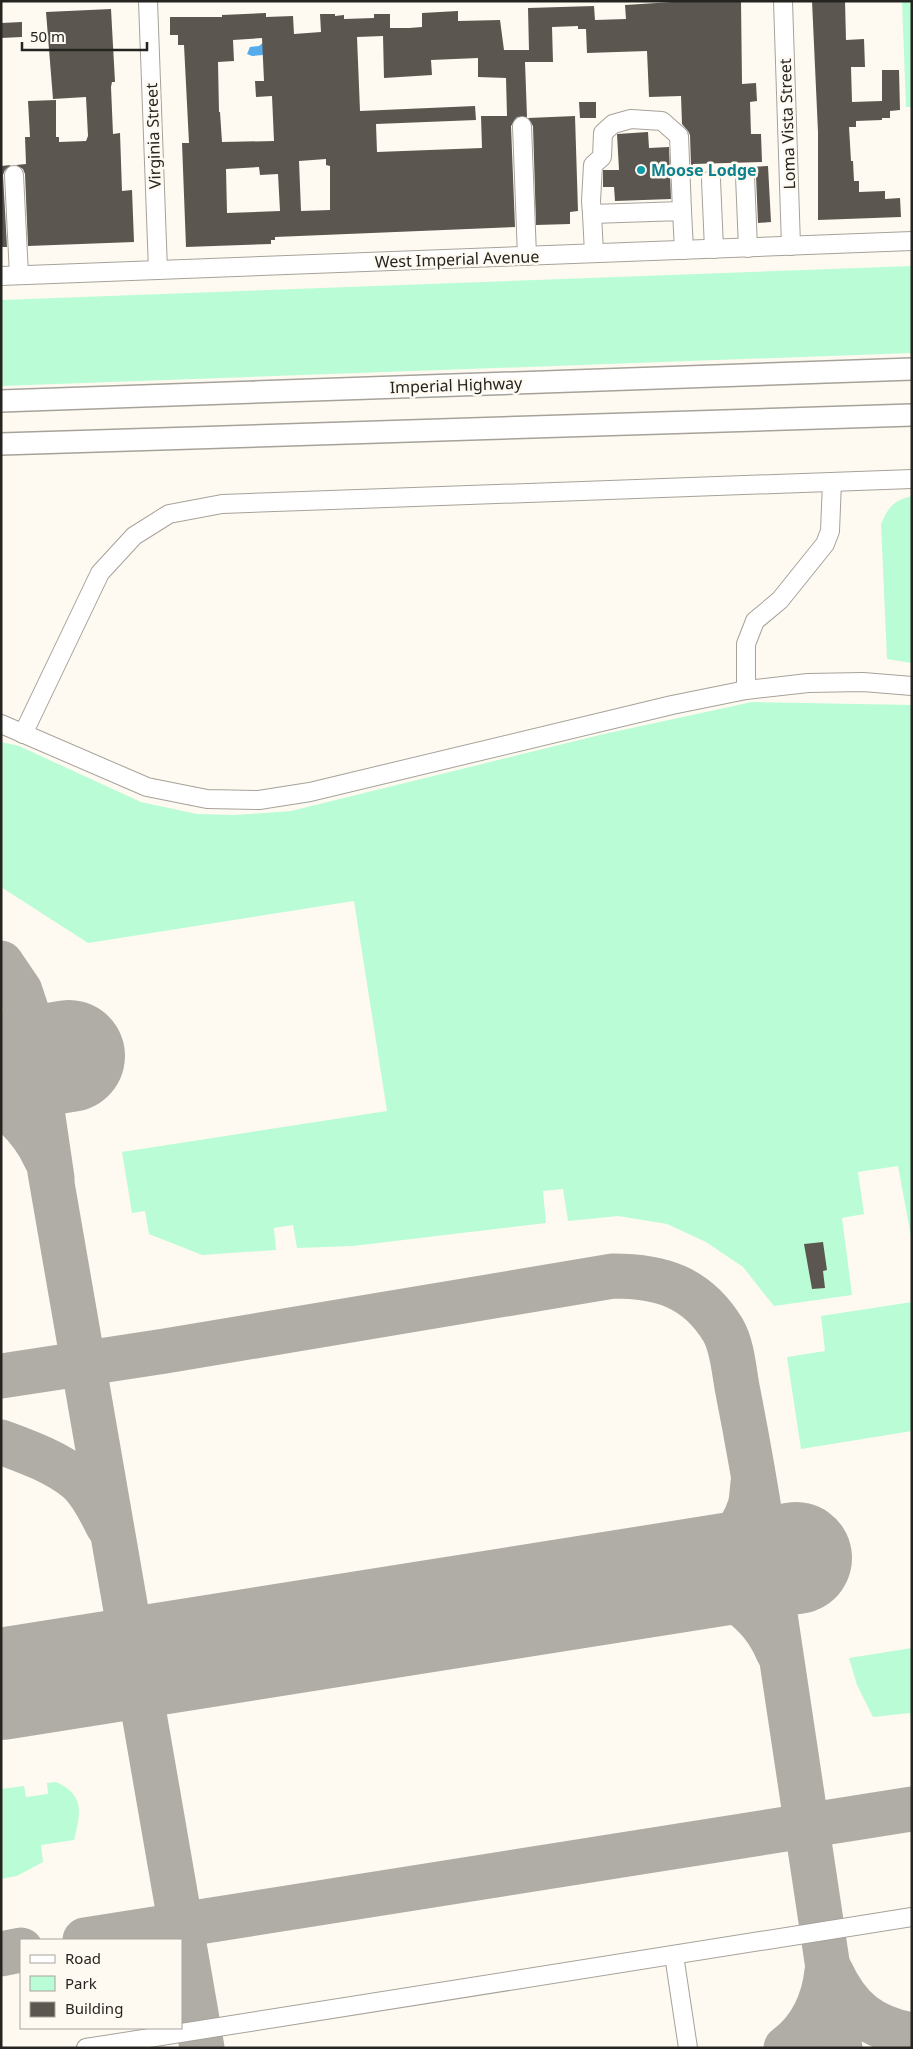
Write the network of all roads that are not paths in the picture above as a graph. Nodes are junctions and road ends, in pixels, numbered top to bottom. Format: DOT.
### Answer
graph roads {
  1 [pos="148,1"];
  2 [pos="782,1"];
  3 [pos="522,126"];
  4 [pos="14,175"];
  5 [pos="745,176"];
  6 [pos="711,180"];
  7 [pos="682,211"];
  8 [pos="592,214"];
  9 [pos="912,241"];
  10 [pos="791,246"];
  11 [pos="748,248"];
  12 [pos="714,249"];
  13 [pos="684,250"];
  14 [pos="594,253"];
  15 [pos="527,256"];
  16 [pos="158,270"];
  17 [pos="10,275"];
  18 [pos="912,370"];
  19 [pos="1,401"];
  20 [pos="912,414"];
  21 [pos="1,444"];
  22 [pos="912,479"];
  23 [pos="832,482"];
  24 [pos="912,686"];
  25 [pos="746,690"];
  26 [pos="1,724"];
  27 [pos="23,734"];
  28 [pos="912,1917"];
  29 [pos="674,1955"];
  30 [pos="86,2048"];
  31 [pos="688,2048"];
  1 -- 16 [label="street, Virginia Street"];
  2 -- 10 [label="street, Loma Vista Street"];
  3 -- 15 [label="street"];
  4 -- 17 [label="street"];
  5 -- 11 [label="street"];
  6 -- 12 [label="street"];
  7 -- 8 [label="street"];
  7 -- 8 [label="street"];
  7 -- 13 [label="street"];
  8 -- 14 [label="street"];
  9 -- 10 [label="street, West Imperial Avenue"];
  10 -- 11 [label="street, West Imperial Avenue"];
  11 -- 12 [label="street, West Imperial Avenue"];
  12 -- 13 [label="street, West Imperial Avenue"];
  13 -- 14 [label="street, West Imperial Avenue"];
  14 -- 15 [label="street, West Imperial Avenue"];
  15 -- 16 [label="street, West Imperial Avenue"];
  16 -- 17 [label="street, West Imperial Avenue"];
  18 -- 19 [label="main road, Imperial Highway"];
  20 -- 21 [label="main road"];
  22 -- 23 [label="street"];
  23 -- 25 [label="street"];
  23 -- 27 [label="street"];
  24 -- 25 [label="street"];
  25 -- 27 [label="street"];
  26 -- 27 [label="street"];
  28 -- 29 [label="street"];
  29 -- 30 [label="street"];
  29 -- 31 [label="street"];
}
